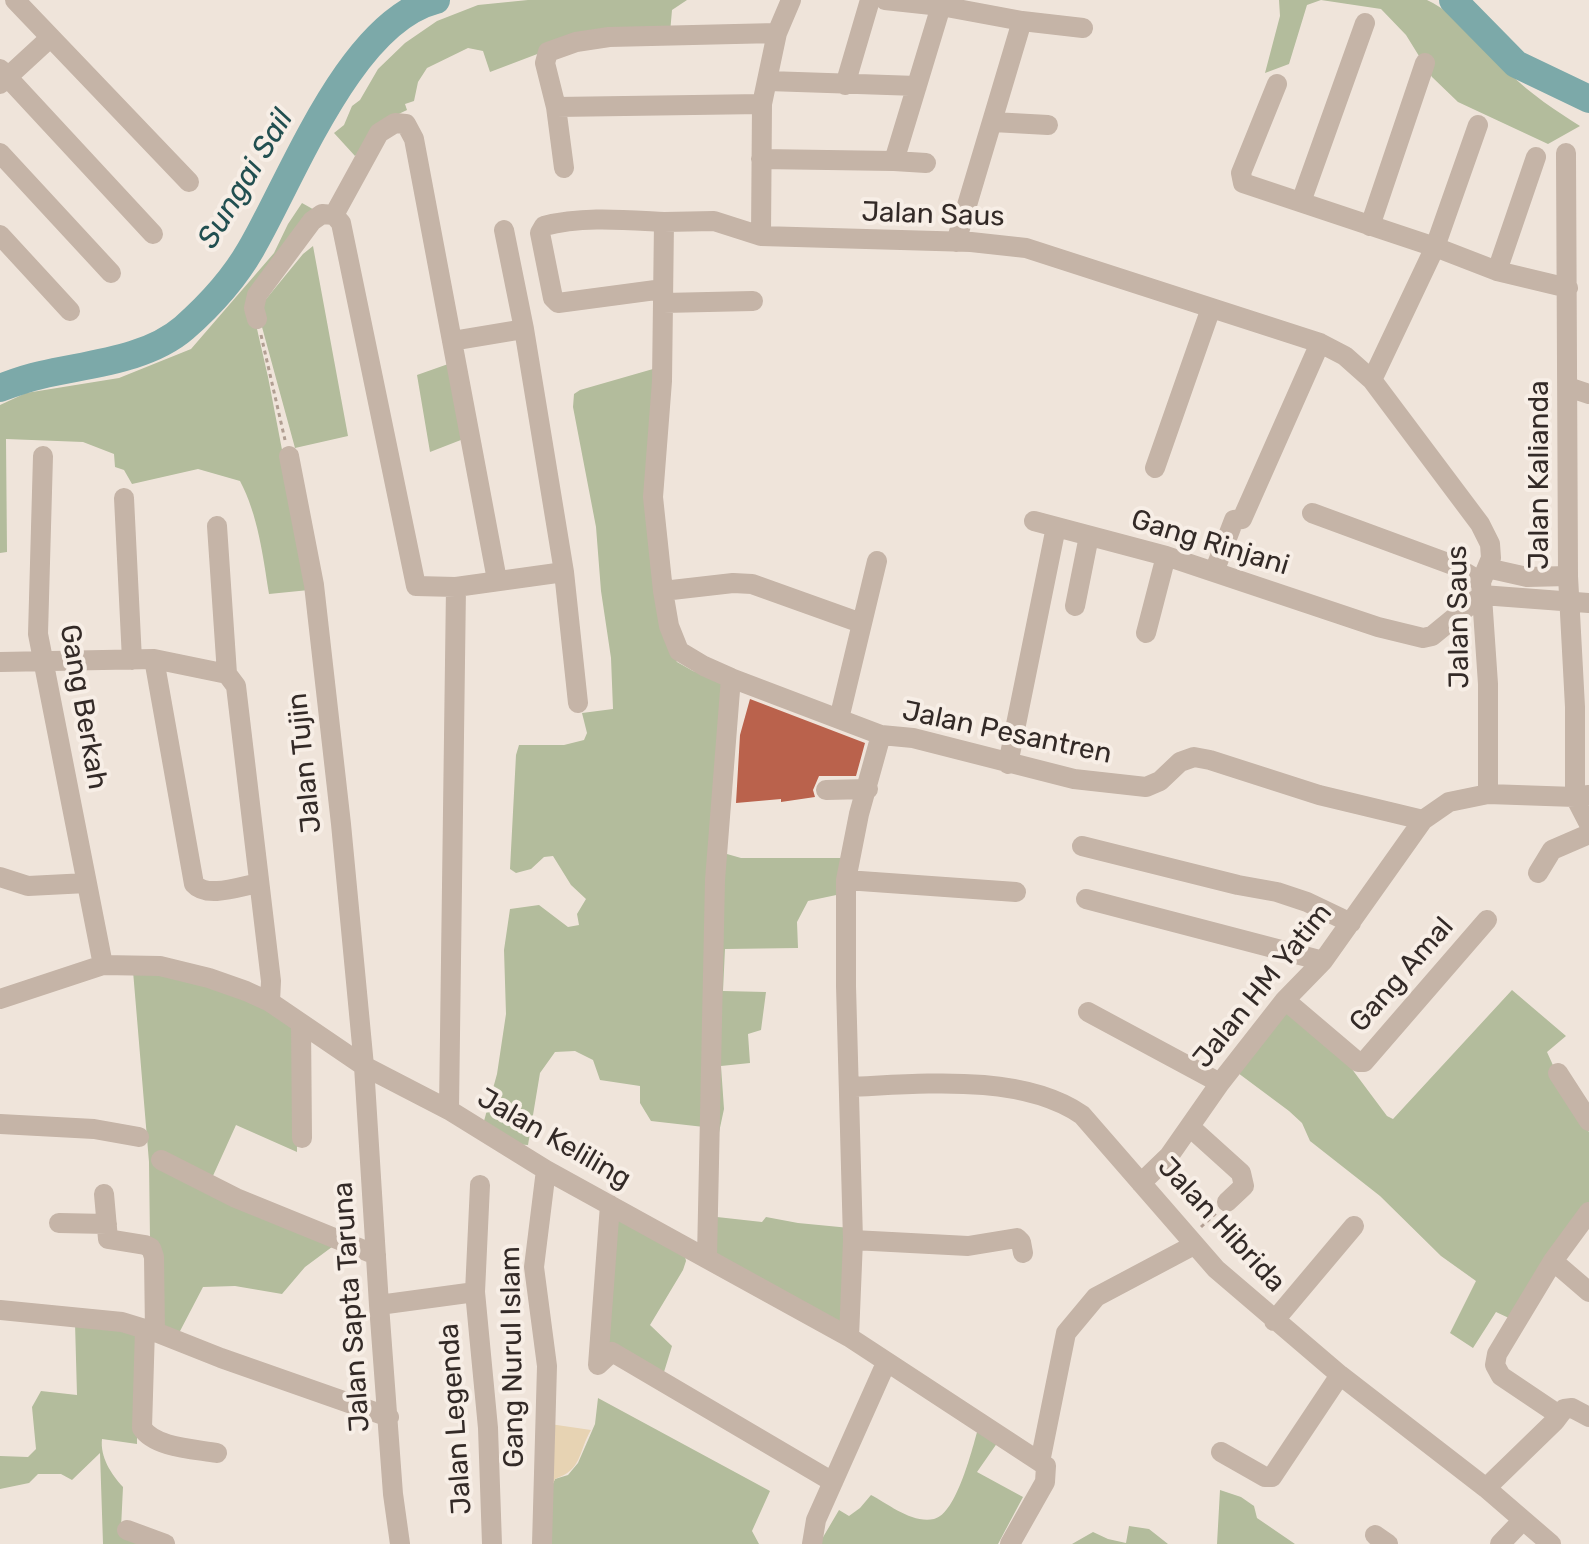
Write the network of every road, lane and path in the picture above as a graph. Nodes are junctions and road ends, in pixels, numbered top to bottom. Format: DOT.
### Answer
graph roads {
  1 [pos="15,0"];
  2 [pos="791,0"];
  3 [pos="870,0"];
  4 [pos="885,0"];
  5 [pos="941,6"];
  6 [pos="1022,21"];
  7 [pos="1365,23"];
  8 [pos="1083,28"];
  9 [pos="777,33"];
  10 [pos="50,38"];
  11 [pos="1425,63"];
  12 [pos="3,77"];
  13 [pos="768,81"];
  14 [pos="1277,84"];
  15 [pos="845,85"];
  16 [pos="917,86"];
  17 [pos="762,104"];
  18 [pos="556,107"];
  19 [pos="993,122"];
  20 [pos="1048,125"];
  21 [pos="1478,125"];
  22 [pos="0,153"];
  23 [pos="1566,153"];
  24 [pos="1536,157"];
  25 [pos="761,159"];
  26 [pos="894,161"];
  27 [pos="926,163"];
  28 [pos="564,168"];
  29 [pos="189,182"];
  30 [pos="1301,202"];
  31 [pos="334,215"];
  32 [pos="664,222"];
  33 [pos="1370,226"];
  34 [pos="504,230"];
  35 [pos="153,234"];
  36 [pos="0,235"];
  37 [pos="761,236"];
  38 [pos="956,242"];
  39 [pos="1435,247"];
  40 [pos="1497,271"];
  41 [pos="111,273"];
  42 [pos="1568,288"];
  43 [pos="663,296"];
  44 [pos="753,301"];
  45 [pos="1211,308"];
  46 [pos="70,311"];
  47 [pos="257,319"];
  48 [pos="524,329"];
  49 [pos="452,341"];
  50 [pos="1320,343"];
  51 [pos="1372,380"];
  52 [pos="1568,387"];
  53 [pos="1589,394"];
  54 [pos="43,456"];
  55 [pos="289,456"];
  56 [pos="1155,468"];
  57 [pos="124,498"];
  58 [pos="1312,513"];
  59 [pos="1034,521"];
  60 [pos="217,526"];
  61 [pos="1056,527"];
  62 [pos="1089,536"];
  63 [pos="1166,556"];
  64 [pos="877,561"];
  65 [pos="564,572"];
  66 [pos="1214,572"];
  67 [pos="1568,576"];
  68 [pos="497,580"];
  69 [pos="1483,582"];
  70 [pos="456,587"];
  71 [pos="663,591"];
  72 [pos="1579,603"];
  73 [pos="1075,606"];
  74 [pos="861,623"];
  75 [pos="1146,633"];
  76 [pos="154,659"];
  77 [pos="42,660"];
  78 [pos="132,660"];
  79 [pos="0,662"];
  80 [pos="227,674"];
  81 [pos="731,678"];
  82 [pos="578,703"];
  83 [pos="1582,706"];
  84 [pos="839,719"];
  85 [pos="881,735"];
  86 [pos="1008,764"];
  87 [pos="868,789"];
  88 [pos="826,790"];
  89 [pos="1488,794"];
  90 [pos="1582,796"];
  91 [pos="1423,820"];
  92 [pos="1589,824"];
  93 [pos="1589,834"];
  94 [pos="1082,846"];
  95 [pos="1538,873"];
  96 [pos="0,877"];
  97 [pos="846,880"];
  98 [pos="87,883"];
  99 [pos="259,883"];
  100 [pos="1016,892"];
  101 [pos="1086,899"];
  102 [pos="1487,920"];
  103 [pos="1351,923"];
  104 [pos="1323,961"];
  105 [pos="103,965"];
  106 [pos="0,999"];
  107 [pos="1285,1000"];
  108 [pos="270,1002"];
  109 [pos="1088,1012"];
  110 [pos="301,1024"];
  111 [pos="364,1066"];
  112 [pos="1558,1073"];
  113 [pos="1220,1083"];
  114 [pos="850,1087"];
  115 [pos="449,1110"];
  116 [pos="1589,1121"];
  117 [pos="0,1124"];
  118 [pos="1190,1127"];
  119 [pos="139,1137"];
  120 [pos="302,1138"];
  121 [pos="161,1160"];
  122 [pos="546,1170"];
  123 [pos="1141,1183"];
  124 [pos="480,1185"];
  125 [pos="104,1194"];
  126 [pos="1227,1202"];
  127 [pos="610,1205"];
  128 [pos="1589,1212"];
  129 [pos="59,1223"];
  130 [pos="107,1224"];
  131 [pos="1354,1226"];
  132 [pos="853,1240"];
  133 [pos="1191,1242"];
  134 [pos="1023,1253"];
  135 [pos="376,1255"];
  136 [pos="707,1257"];
  137 [pos="1553,1261"];
  138 [pos="475,1292"];
  139 [pos="1589,1292"];
  140 [pos="379,1305"];
  141 [pos="0,1310"];
  142 [pos="1274,1321"];
  143 [pos="150,1330"];
  144 [pos="849,1337"];
  145 [pos="886,1363"];
  146 [pos="1340,1375"];
  147 [pos="1559,1415"];
  148 [pos="389,1417"];
  149 [pos="1589,1417"];
  150 [pos="1221,1452"];
  151 [pos="217,1453"];
  152 [pos="1040,1462"];
  153 [pos="833,1482"];
  154 [pos="1486,1488"];
  155 [pos="1523,1520"];
  156 [pos="127,1530"];
  157 [pos="165,1544"];
  158 [pos="400,1544"];
  159 [pos="492,1544"];
  160 [pos="542,1544"];
  161 [pos="812,1544"];
  162 [pos="1010,1544"];
  163 [pos="1500,1544"];
  164 [pos="1551,1544"];
  1 -- 10 [label="street"];
  2 -- 9 [label="street"];
  3 -- 15 [label="street"];
  4 -- 5 [label="street"];
  5 -- 6 [label="street"];
  5 -- 16 [label="street"];
  6 -- 8 [label="street"];
  6 -- 19 [label="street"];
  7 -- 30 [label="street"];
  9 -- 13 [label="street"];
  9 -- 18 [label="street"];
  10 -- 12 [label="street"];
  10 -- 29 [label="street"];
  11 -- 33 [label="street"];
  12 -- 35 [label="street"];
  13 -- 15 [label="street"];
  13 -- 17 [label="street"];
  14 -- 30 [label="street"];
  15 -- 16 [label="street"];
  16 -- 26 [label="street"];
  17 -- 18 [label="street"];
  17 -- 25 [label="street"];
  18 -- 28 [label="street"];
  19 -- 20 [label="street"];
  19 -- 38 [label="street"];
  21 -- 39 [label="street"];
  22 -- 41 [label="street"];
  23 -- 42 [label="street, Jalan Kalianda"];
  24 -- 40 [label="street"];
  25 -- 26 [label="street"];
  25 -- 37 [label="street"];
  26 -- 27 [label="street"];
  30 -- 33 [label="street"];
  31 -- 47 [label="street"];
  31 -- 49 [label="street"];
  31 -- 70 [label="street"];
  32 -- 37 [label="street, Jalan Saus"];
  32 -- 43 [label="street"];
  32 -- 43 [label="street, Jalan Saus"];
  33 -- 39 [label="street"];
  34 -- 48 [label="street"];
  36 -- 46 [label="street"];
  37 -- 38 [label="street, Jalan Saus"];
  38 -- 45 [label="street, Jalan Saus"];
  39 -- 40 [label="street"];
  39 -- 51 [label="street"];
  40 -- 42 [label="street"];
  42 -- 52 [label="street, Jalan Kalianda"];
  43 -- 44 [label="street"];
  43 -- 71 [label="street"];
  45 -- 50 [label="street, Jalan Saus"];
  45 -- 56 [label="street"];
  47 -- 55 [label="path"];
  48 -- 49 [label="street"];
  48 -- 65 [label="street"];
  49 -- 68 [label="street"];
  50 -- 51 [label="street, Jalan Saus"];
  50 -- 66 [label="street"];
  51 -- 69 [label="street, Jalan Saus"];
  52 -- 53 [label="street"];
  52 -- 67 [label="street, Jalan Kalianda"];
  54 -- 77 [label="street, Gang Berkah"];
  55 -- 111 [label="street, Jalan Tujin"];
  57 -- 78 [label="street"];
  58 -- 69 [label="street"];
  59 -- 61 [label="street, Gang Rinjani"];
  60 -- 80 [label="street"];
  61 -- 62 [label="street, Gang Rinjani"];
  61 -- 86 [label="street"];
  62 -- 63 [label="street, Gang Rinjani"];
  62 -- 73 [label="street"];
  63 -- 66 [label="street, Gang Rinjani"];
  63 -- 75 [label="street"];
  64 -- 74 [label="street"];
  65 -- 68 [label="street"];
  65 -- 82 [label="street"];
  66 -- 69 [label="street, Gang Rinjani"];
  67 -- 69 [label="street"];
  67 -- 72 [label="street, Jalan Kalianda"];
  68 -- 70 [label="street"];
  69 -- 72 [label="street"];
  69 -- 89 [label="street, Jalan Saus"];
  70 -- 115 [label="street"];
  71 -- 74 [label="street"];
  71 -- 81 [label="street"];
  72 -- 83 [label="street, Jalan Kalianda"];
  74 -- 84 [label="street"];
  76 -- 78 [label="street"];
  76 -- 80 [label="street"];
  76 -- 99 [label="street"];
  77 -- 78 [label="street"];
  77 -- 79 [label="street"];
  77 -- 98 [label="street, Gang Berkah"];
  80 -- 99 [label="street"];
  81 -- 84 [label="street"];
  81 -- 136 [label="street"];
  83 -- 90 [label="street, Jalan Kalianda"];
  84 -- 85 [label="street"];
  85 -- 86 [label="street, Jalan Pesantren"];
  85 -- 87 [label="street, Jalan Pesantren"];
  86 -- 91 [label="street, Jalan Pesantren"];
  87 -- 88 [label="street"];
  87 -- 97 [label="street, Jalan Pesantren"];
  89 -- 90 [label="street"];
  89 -- 91 [label="street"];
  90 -- 92 [label="street"];
  91 -- 103 [label="street, Jalan HM Yatim"];
  93 -- 95 [label="street"];
  94 -- 103 [label="street"];
  96 -- 98 [label="street"];
  97 -- 100 [label="street"];
  97 -- 114 [label="street, Jalan Pesantren"];
  98 -- 105 [label="street, Gang Berkah"];
  99 -- 108 [label="street"];
  101 -- 104 [label="street"];
  102 -- 107 [label="street, Gang Amal"];
  103 -- 104 [label="street, Jalan HM Yatim"];
  104 -- 107 [label="street, Jalan HM Yatim"];
  105 -- 106 [label="street, Jalan Keliling"];
  105 -- 108 [label="street, Jalan Keliling"];
  107 -- 113 [label="street, Jalan HM Yatim"];
  108 -- 110 [label="street, Jalan Keliling"];
  109 -- 113 [label="street"];
  110 -- 111 [label="street, Jalan Keliling"];
  110 -- 120 [label="street"];
  111 -- 115 [label="street, Jalan Keliling"];
  111 -- 135 [label="street, Jalan Sapta Taruna"];
  112 -- 116 [label="street"];
  113 -- 118 [label="street, Jalan HM Yatim"];
  114 -- 123 [label="street, Jalan Hibrida"];
  114 -- 132 [label="street, Jalan Pesantren"];
  115 -- 122 [label="street, Jalan Keliling"];
  117 -- 119 [label="street"];
  118 -- 123 [label="street, Jalan HM Yatim"];
  118 -- 126 [label="street"];
  121 -- 135 [label="street"];
  122 -- 127 [label="street, Jalan Keliling"];
  122 -- 160 [label="street, Gang Nurul Islam"];
  123 -- 133 [label="street, Jalan Hibrida"];
  124 -- 138 [label="street"];
  125 -- 130 [label="street"];
  126 -- 133 [label="path"];
  127 -- 136 [label="street, Jalan Keliling"];
  127 -- 153 [label="street"];
  128 -- 137 [label="street"];
  129 -- 130 [label="street"];
  130 -- 143 [label="street"];
  131 -- 142 [label="street"];
  132 -- 134 [label="street"];
  132 -- 144 [label="street, Jalan Pesantren"];
  133 -- 142 [label="street, Jalan Hibrida"];
  133 -- 152 [label="street"];
  135 -- 140 [label="street, Jalan Sapta Taruna"];
  136 -- 144 [label="street, Jalan Keliling"];
  137 -- 139 [label="street"];
  137 -- 147 [label="street"];
  138 -- 140 [label="street, Jalan Legenda"];
  138 -- 159 [label="street, Jalan Legenda"];
  140 -- 148 [label="street, Jalan Sapta Taruna"];
  141 -- 143 [label="street"];
  142 -- 146 [label="street, Jalan Hibrida"];
  143 -- 148 [label="street"];
  143 -- 151 [label="street"];
  144 -- 145 [label="street, Jalan Keliling"];
  145 -- 152 [label="street, Jalan Keliling"];
  145 -- 153 [label="street"];
  146 -- 150 [label="street"];
  146 -- 154 [label="street, Jalan Hibrida"];
  147 -- 149 [label="street"];
  147 -- 154 [label="street"];
  148 -- 158 [label="street, Jalan Sapta Taruna"];
  152 -- 162 [label="street"];
  153 -- 161 [label="street"];
  154 -- 155 [label="street, Jalan Hibrida"];
  155 -- 163 [label="street"];
  155 -- 164 [label="street, Jalan Hibrida"];
  156 -- 157 [label="street"];
}
